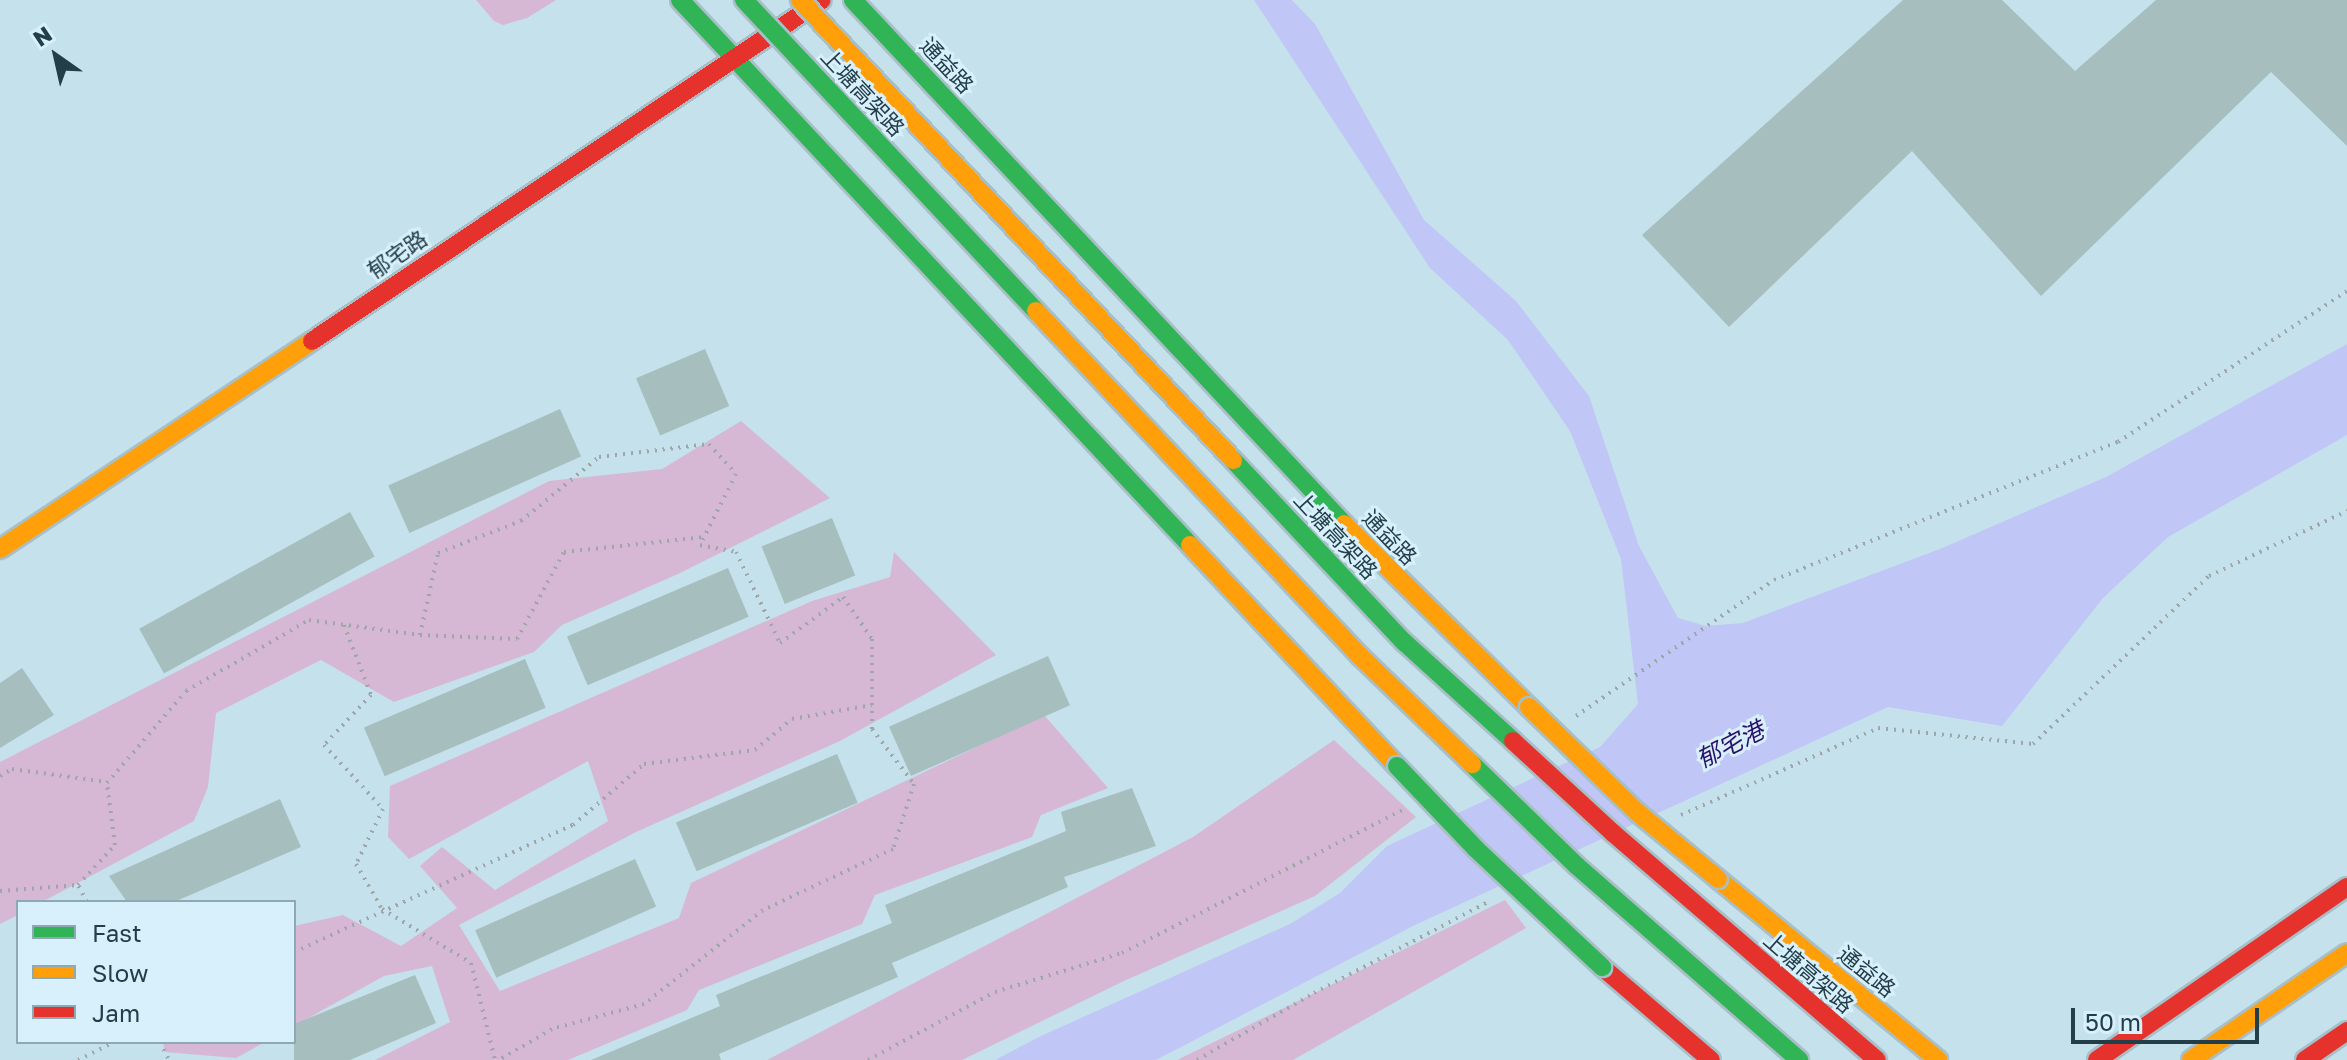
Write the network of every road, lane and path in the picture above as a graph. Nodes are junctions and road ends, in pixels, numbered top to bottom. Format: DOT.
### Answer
graph roads {
  1 [pos="680,0"];
  2 [pos="744,0"];
  3 [pos="800,0"];
  4 [pos="822,0"];
  5 [pos="853,0"];
  6 [pos="734,58"];
  7 [pos="2347,291"];
  8 [pos="2347,511"];
  9 [pos="704,537"];
  10 [pos="0,549"];
  11 [pos="344,625"];
  12 [pos="420,635"];
  13 [pos="872,705"];
  14 [pos="1572,718"];
  15 [pos="0,776"];
  16 [pos="107,783"];
  17 [pos="1409,807"];
  18 [pos="1674,818"];
  19 [pos="78,885"];
  20 [pos="2347,887"];
  21 [pos="0,891"];
  22 [pos="1499,896"];
  23 [pos="86,900"];
  24 [pos="382,909"];
  25 [pos="296,951"];
  26 [pos="2347,953"];
  27 [pos="2347,1031"];
  28 [pos="110,1044"];
  29 [pos="78,1060"];
  30 [pos="497,1060"];
  31 [pos="868,1060"];
  32 [pos="1197,1060"];
  33 [pos="1711,1060"];
  34 [pos="1799,1060"];
  35 [pos="1877,1060"];
  36 [pos="1938,1060"];
  37 [pos="2097,1060"];
  38 [pos="2191,1060"];
  39 [pos="2305,1060"];
  1 -- 6 [label="main road"];
  2 -- 34 [label="main road, 上塘高架路, bridge"];
  3 -- 35 [label="main road, 上塘高架路, bridge"];
  4 -- 6 [label="main road, 郁宅路"];
  5 -- 36 [label="main road, 通益路, bridge"];
  6 -- 10 [label="main road, 郁宅路"];
  6 -- 33 [label="main road, bridge"];
  7 -- 14 [label="path"];
  8 -- 18 [label="path"];
  9 -- 12 [label="path"];
  9 -- 12 [label="path"];
  9 -- 13 [label="path"];
  11 -- 12 [label="path"];
  11 -- 16 [label="path"];
  11 -- 24 [label="path"];
  13 -- 24 [label="path"];
  13 -- 30 [label="path"];
  15 -- 16 [label="path"];
  16 -- 19 [label="path"];
  17 -- 31 [label="path"];
  19 -- 21 [label="path"];
  19 -- 23 [label="path"];
  20 -- 37 [label="main road"];
  22 -- 32 [label="path"];
  24 -- 25 [label="path"];
  24 -- 30 [label="path"];
  26 -- 38 [label="main road"];
  27 -- 39 [label="main road"];
  28 -- 29 [label="path"];
}
